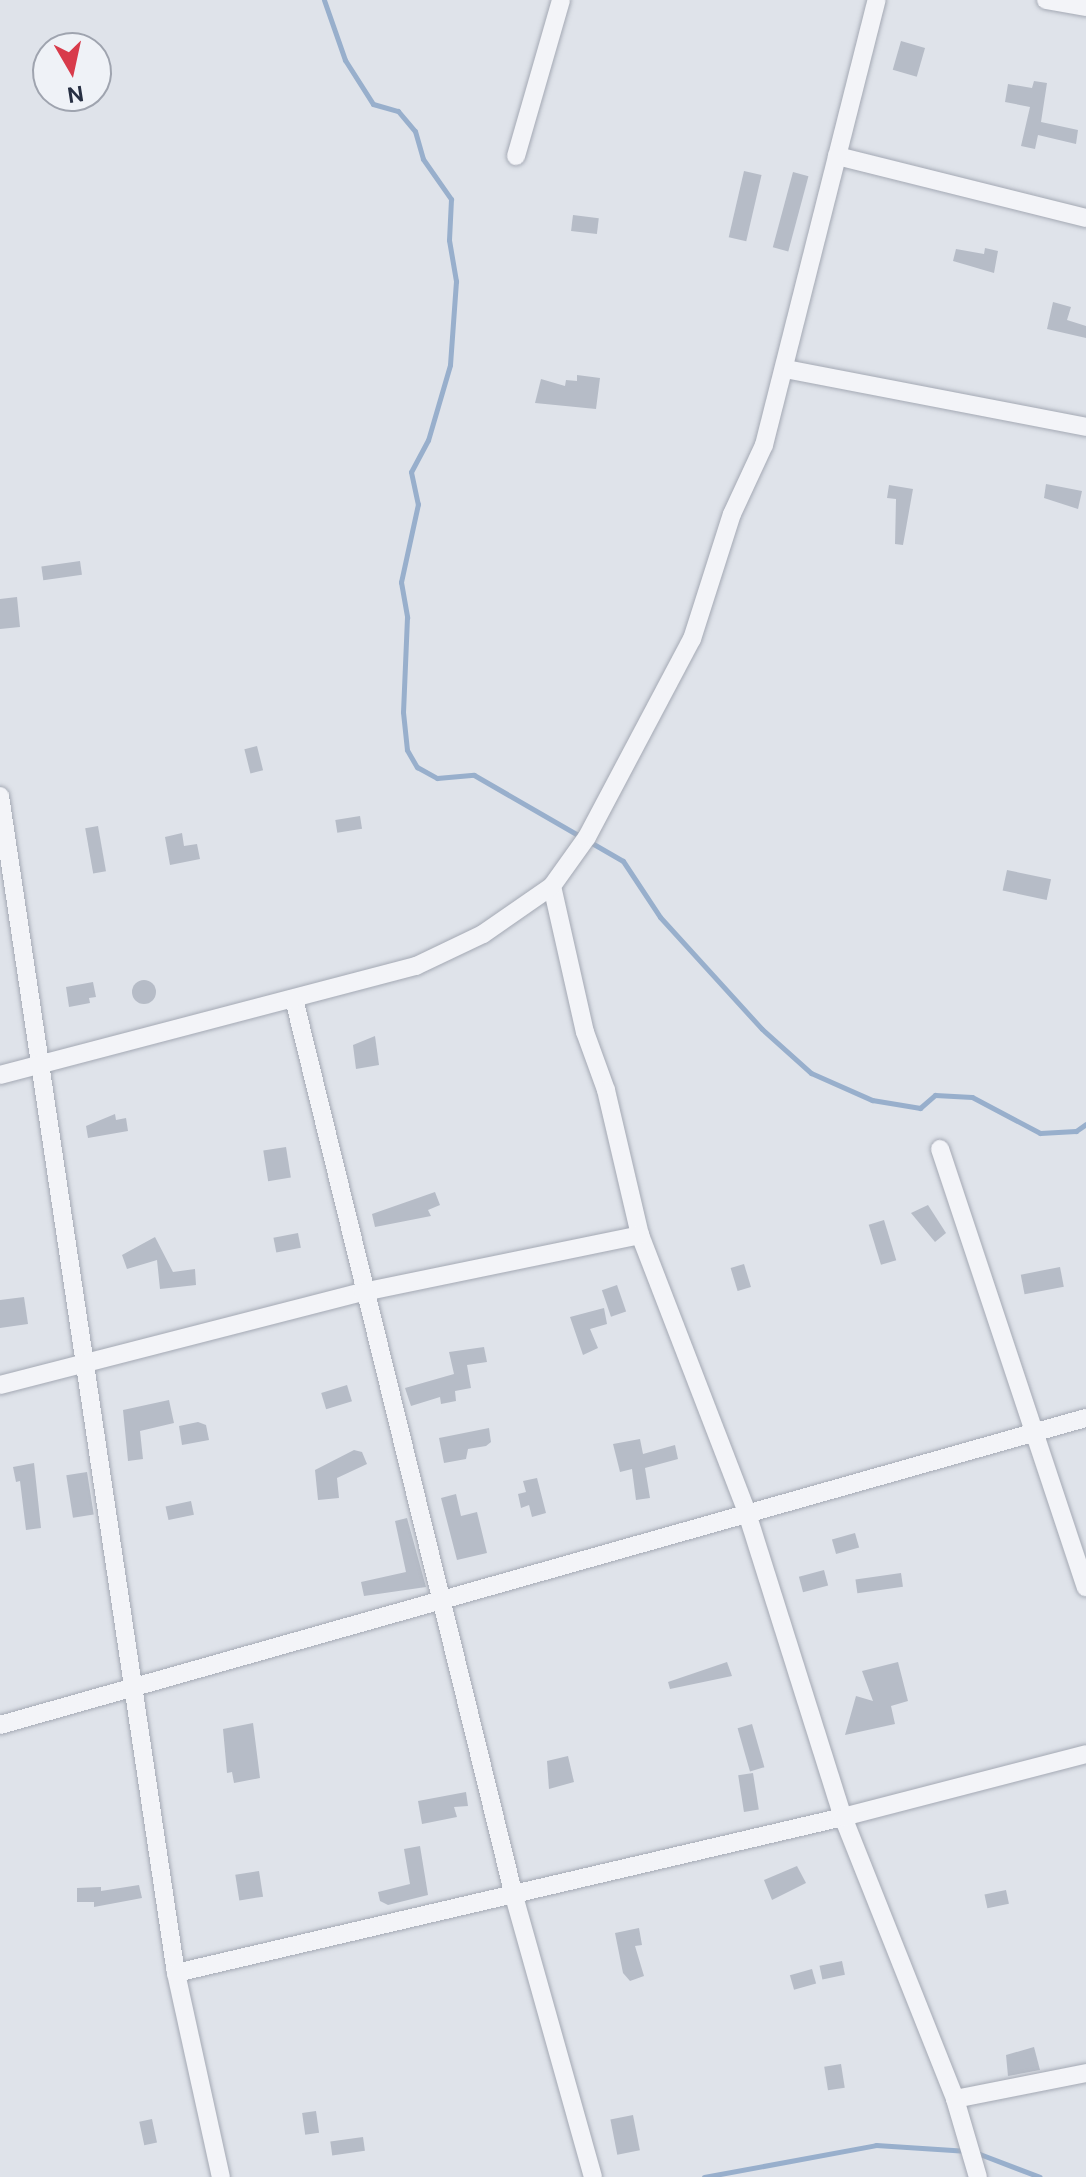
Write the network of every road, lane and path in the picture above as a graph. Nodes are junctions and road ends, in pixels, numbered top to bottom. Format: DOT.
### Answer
graph roads {
  1 [pos="561,0"];
  2 [pos="877,0"];
  3 [pos="1046,0"];
  4 [pos="1086,7"];
  5 [pos="516,156"];
  6 [pos="837,156"];
  7 [pos="1086,218"];
  8 [pos="786,369"];
  9 [pos="1086,427"];
  10 [pos="0,796"];
  11 [pos="552,886"];
  12 [pos="294,999"];
  13 [pos="38,1068"];
  14 [pos="0,1075"];
  15 [pos="940,1149"];
  16 [pos="640,1235"];
  17 [pos="363,1292"];
  18 [pos="86,1365"];
  19 [pos="0,1385"];
  20 [pos="1086,1418"];
  21 [pos="1034,1431"];
  22 [pos="746,1510"];
  23 [pos="1086,1587"];
  24 [pos="440,1600"];
  25 [pos="135,1691"];
  26 [pos="0,1725"];
  27 [pos="1086,1754"];
  28 [pos="843,1817"];
  29 [pos="514,1896"];
  30 [pos="176,1973"];
  31 [pos="1086,2073"];
  32 [pos="955,2099"];
  33 [pos="221,2177"];
  34 [pos="593,2177"];
  35 [pos="978,2177"];
  1 -- 5 [label="street"];
  2 -- 6 [label="street"];
  3 -- 4 [label="street"];
  6 -- 7 [label="street"];
  6 -- 8 [label="street"];
  8 -- 9 [label="street"];
  8 -- 11 [label="street"];
  10 -- 13 [label="street"];
  11 -- 12 [label="street"];
  11 -- 16 [label="street"];
  12 -- 13 [label="street"];
  12 -- 17 [label="street"];
  13 -- 14 [label="street"];
  13 -- 18 [label="street"];
  15 -- 21 [label="street"];
  16 -- 17 [label="street"];
  16 -- 22 [label="street"];
  17 -- 18 [label="street"];
  17 -- 24 [label="street"];
  18 -- 19 [label="street"];
  18 -- 25 [label="street"];
  20 -- 21 [label="street"];
  21 -- 22 [label="street"];
  21 -- 23 [label="street"];
  22 -- 24 [label="street"];
  22 -- 28 [label="street"];
  24 -- 25 [label="street"];
  24 -- 29 [label="street"];
  25 -- 26 [label="street"];
  25 -- 30 [label="street"];
  27 -- 28 [label="street"];
  28 -- 29 [label="street"];
  28 -- 32 [label="street"];
  29 -- 30 [label="street"];
  29 -- 34 [label="street"];
  30 -- 33 [label="street"];
  31 -- 32 [label="street"];
  32 -- 35 [label="street"];
}
